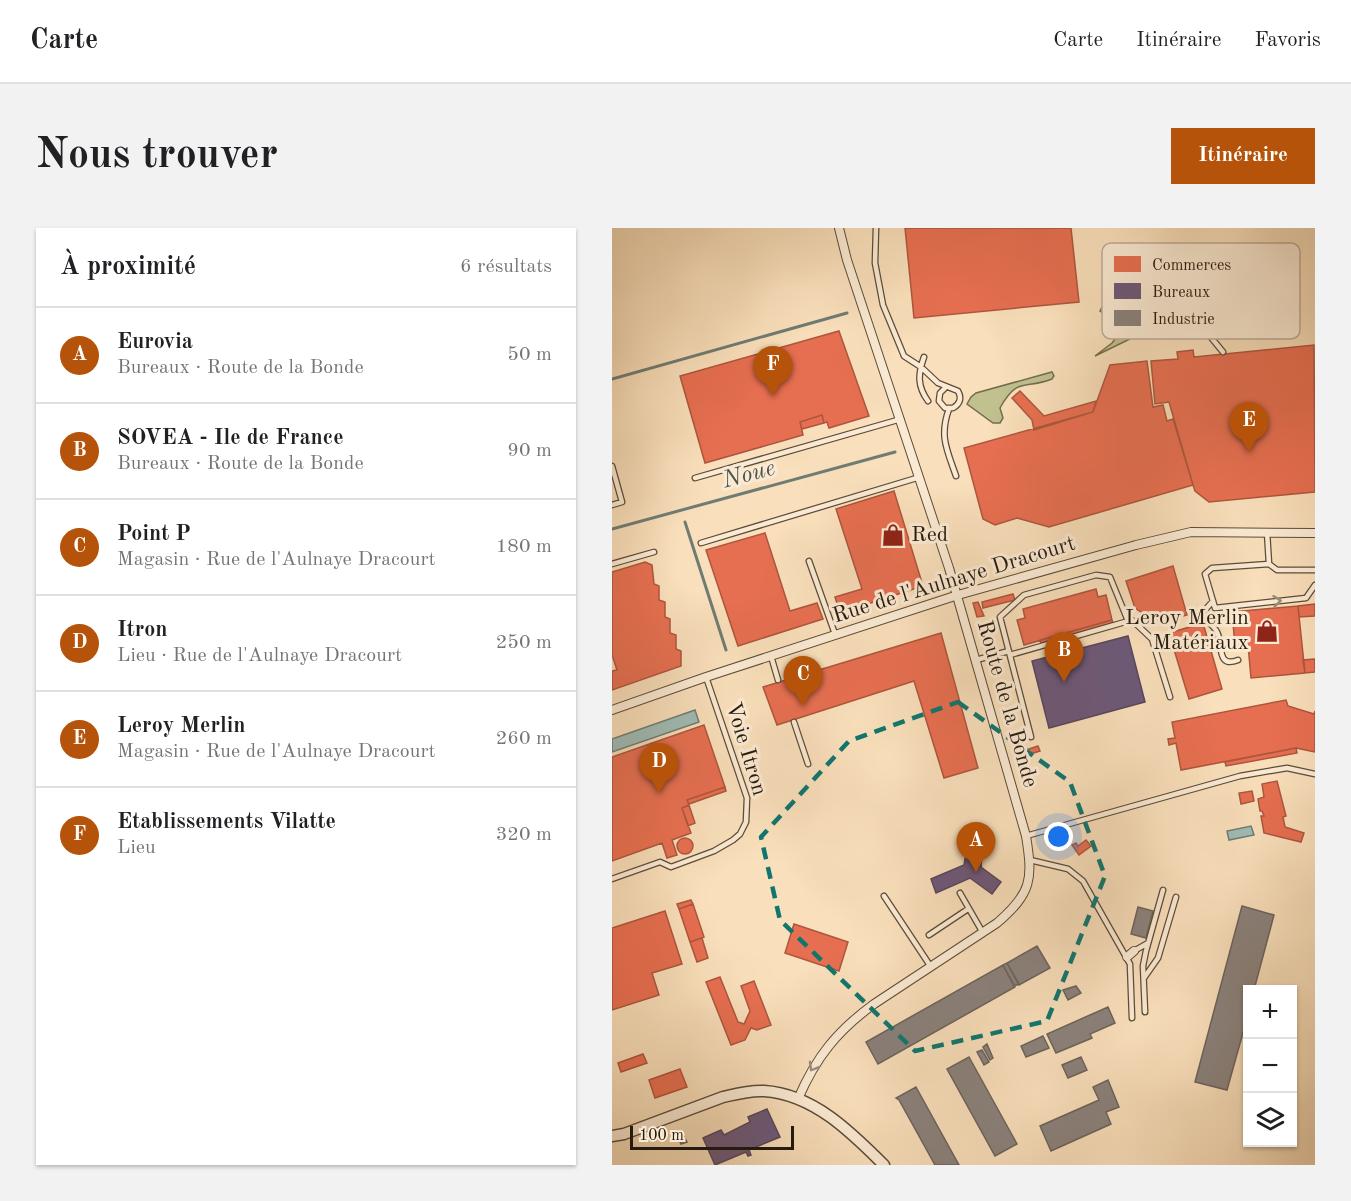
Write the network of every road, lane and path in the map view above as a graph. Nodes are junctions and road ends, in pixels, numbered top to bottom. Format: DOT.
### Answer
graph roads {
  1 [pos="839,228"];
  2 [pos="876,228"];
  3 [pos="1212,339"];
  4 [pos="1223,352"];
  5 [pos="924,357"];
  6 [pos="921,367"];
  7 [pos="946,387"];
  8 [pos="928,401"];
  9 [pos="949,409"];
  10 [pos="901,419"];
  11 [pos="612,466"];
  12 [pos="956,476"];
  13 [pos="920,477"];
  14 [pos="695,478"];
  15 [pos="612,505"];
  16 [pos="1267,532"];
  17 [pos="1315,533"];
  18 [pos="702,543"];
  19 [pos="654,552"];
  20 [pos="809,561"];
  21 [pos="612,564"];
  22 [pos="1269,564"];
  23 [pos="1315,570"];
  24 [pos="1315,585"];
  25 [pos="958,595"];
  26 [pos="1213,601"];
  27 [pos="1128,621"];
  28 [pos="836,635"];
  29 [pos="1009,653"];
  30 [pos="771,656"];
  31 [pos="976,660"];
  32 [pos="1238,660"];
  33 [pos="706,677"];
  34 [pos="778,680"];
  35 [pos="1170,697"];
  36 [pos="612,711"];
  37 [pos="794,722"];
  38 [pos="1031,737"];
  39 [pos="808,764"];
  40 [pos="1315,774"];
  41 [pos="1026,836"];
  42 [pos="1030,860"];
  43 [pos="612,879"];
  44 [pos="1163,890"];
  45 [pos="960,893"];
  46 [pos="884,896"];
  47 [pos="1176,897"];
  48 [pos="968,909"];
  49 [pos="983,933"];
  50 [pos="929,935"];
  51 [pos="1148,943"];
  52 [pos="1134,951"];
  53 [pos="1126,957"];
  54 [pos="931,967"];
  55 [pos="1144,978"];
  56 [pos="1145,1012"];
  57 [pos="1132,1018"];
  58 [pos="798,1099"];
  59 [pos="612,1136"];
  60 [pos="884,1165"];
  1 -- 10 [label="street, Route de la Bonde"];
  2 -- 6 [label="lane"];
  3 -- 4 [label="lane"];
  5 -- 6 [label="lane"];
  6 -- 7 [label="lane"];
  6 -- 8 [label="lane"];
  7 -- 9 [label="lane"];
  7 -- 9 [label="lane"];
  9 -- 12 [label="lane"];
  10 -- 13 [label="street, Route de la Bonde"];
  10 -- 14 [label="lane"];
  11 -- 15 [label="lane"];
  13 -- 18 [label="lane"];
  13 -- 25 [label="street, Route de la Bonde"];
  16 -- 17 [label="street, Rue de l'Aulnaye Dracourt"];
  16 -- 22 [label="lane"];
  16 -- 25 [label="street, Rue de l'Aulnaye Dracourt"];
  19 -- 21 [label="lane"];
  20 -- 28 [label="lane"];
  22 -- 23 [label="lane"];
  22 -- 26 [label="lane"];
  26 -- 24 [label="lane, one-way"];
  25 -- 28 [label="street, Rue de l'Aulnaye Dracourt"];
  25 -- 31 [label="street, Route de la Bonde"];
  26 -- 32 [label="lane"];
  27 -- 29 [label="lane"];
  27 -- 29 [label="lane"];
  27 -- 35 [label="lane"];
  28 -- 30 [label="street, Rue de l'Aulnaye Dracourt"];
  29 -- 31 [label="lane"];
  29 -- 38 [label="lane"];
  30 -- 33 [label="street, Rue de l'Aulnaye Dracourt"];
  30 -- 34 [label="lane"];
  31 -- 41 [label="street, Route de la Bonde"];
  33 -- 36 [label="street, Rue de l'Aulnaye Dracourt"];
  33 -- 43 [label="lane, Voie Itron"];
  37 -- 39 [label="lane"];
  40 -- 41 [label="lane"];
  41 -- 42 [label="street, Route de la Bonde"];
  42 -- 49 [label="street, Route de la Bonde"];
  42 -- 53 [label="lane"];
  44 -- 51 [label="lane"];
  45 -- 48 [label="lane"];
  46 -- 54 [label="lane"];
  47 -- 55 [label="lane"];
  48 -- 49 [label="lane"];
  48 -- 50 [label="lane"];
  49 -- 54 [label="street, Route de la Bonde"];
  51 -- 52 [label="lane"];
  51 -- 55 [label="lane"];
  52 -- 53 [label="street"];
  53 -- 57 [label="lane"];
  54 -- 58 [label="street, Route de la Bonde, one-way"];
  55 -- 56 [label="lane"];
  58 -- 59 [label="street"];
  58 -- 60 [label="street"];
}
